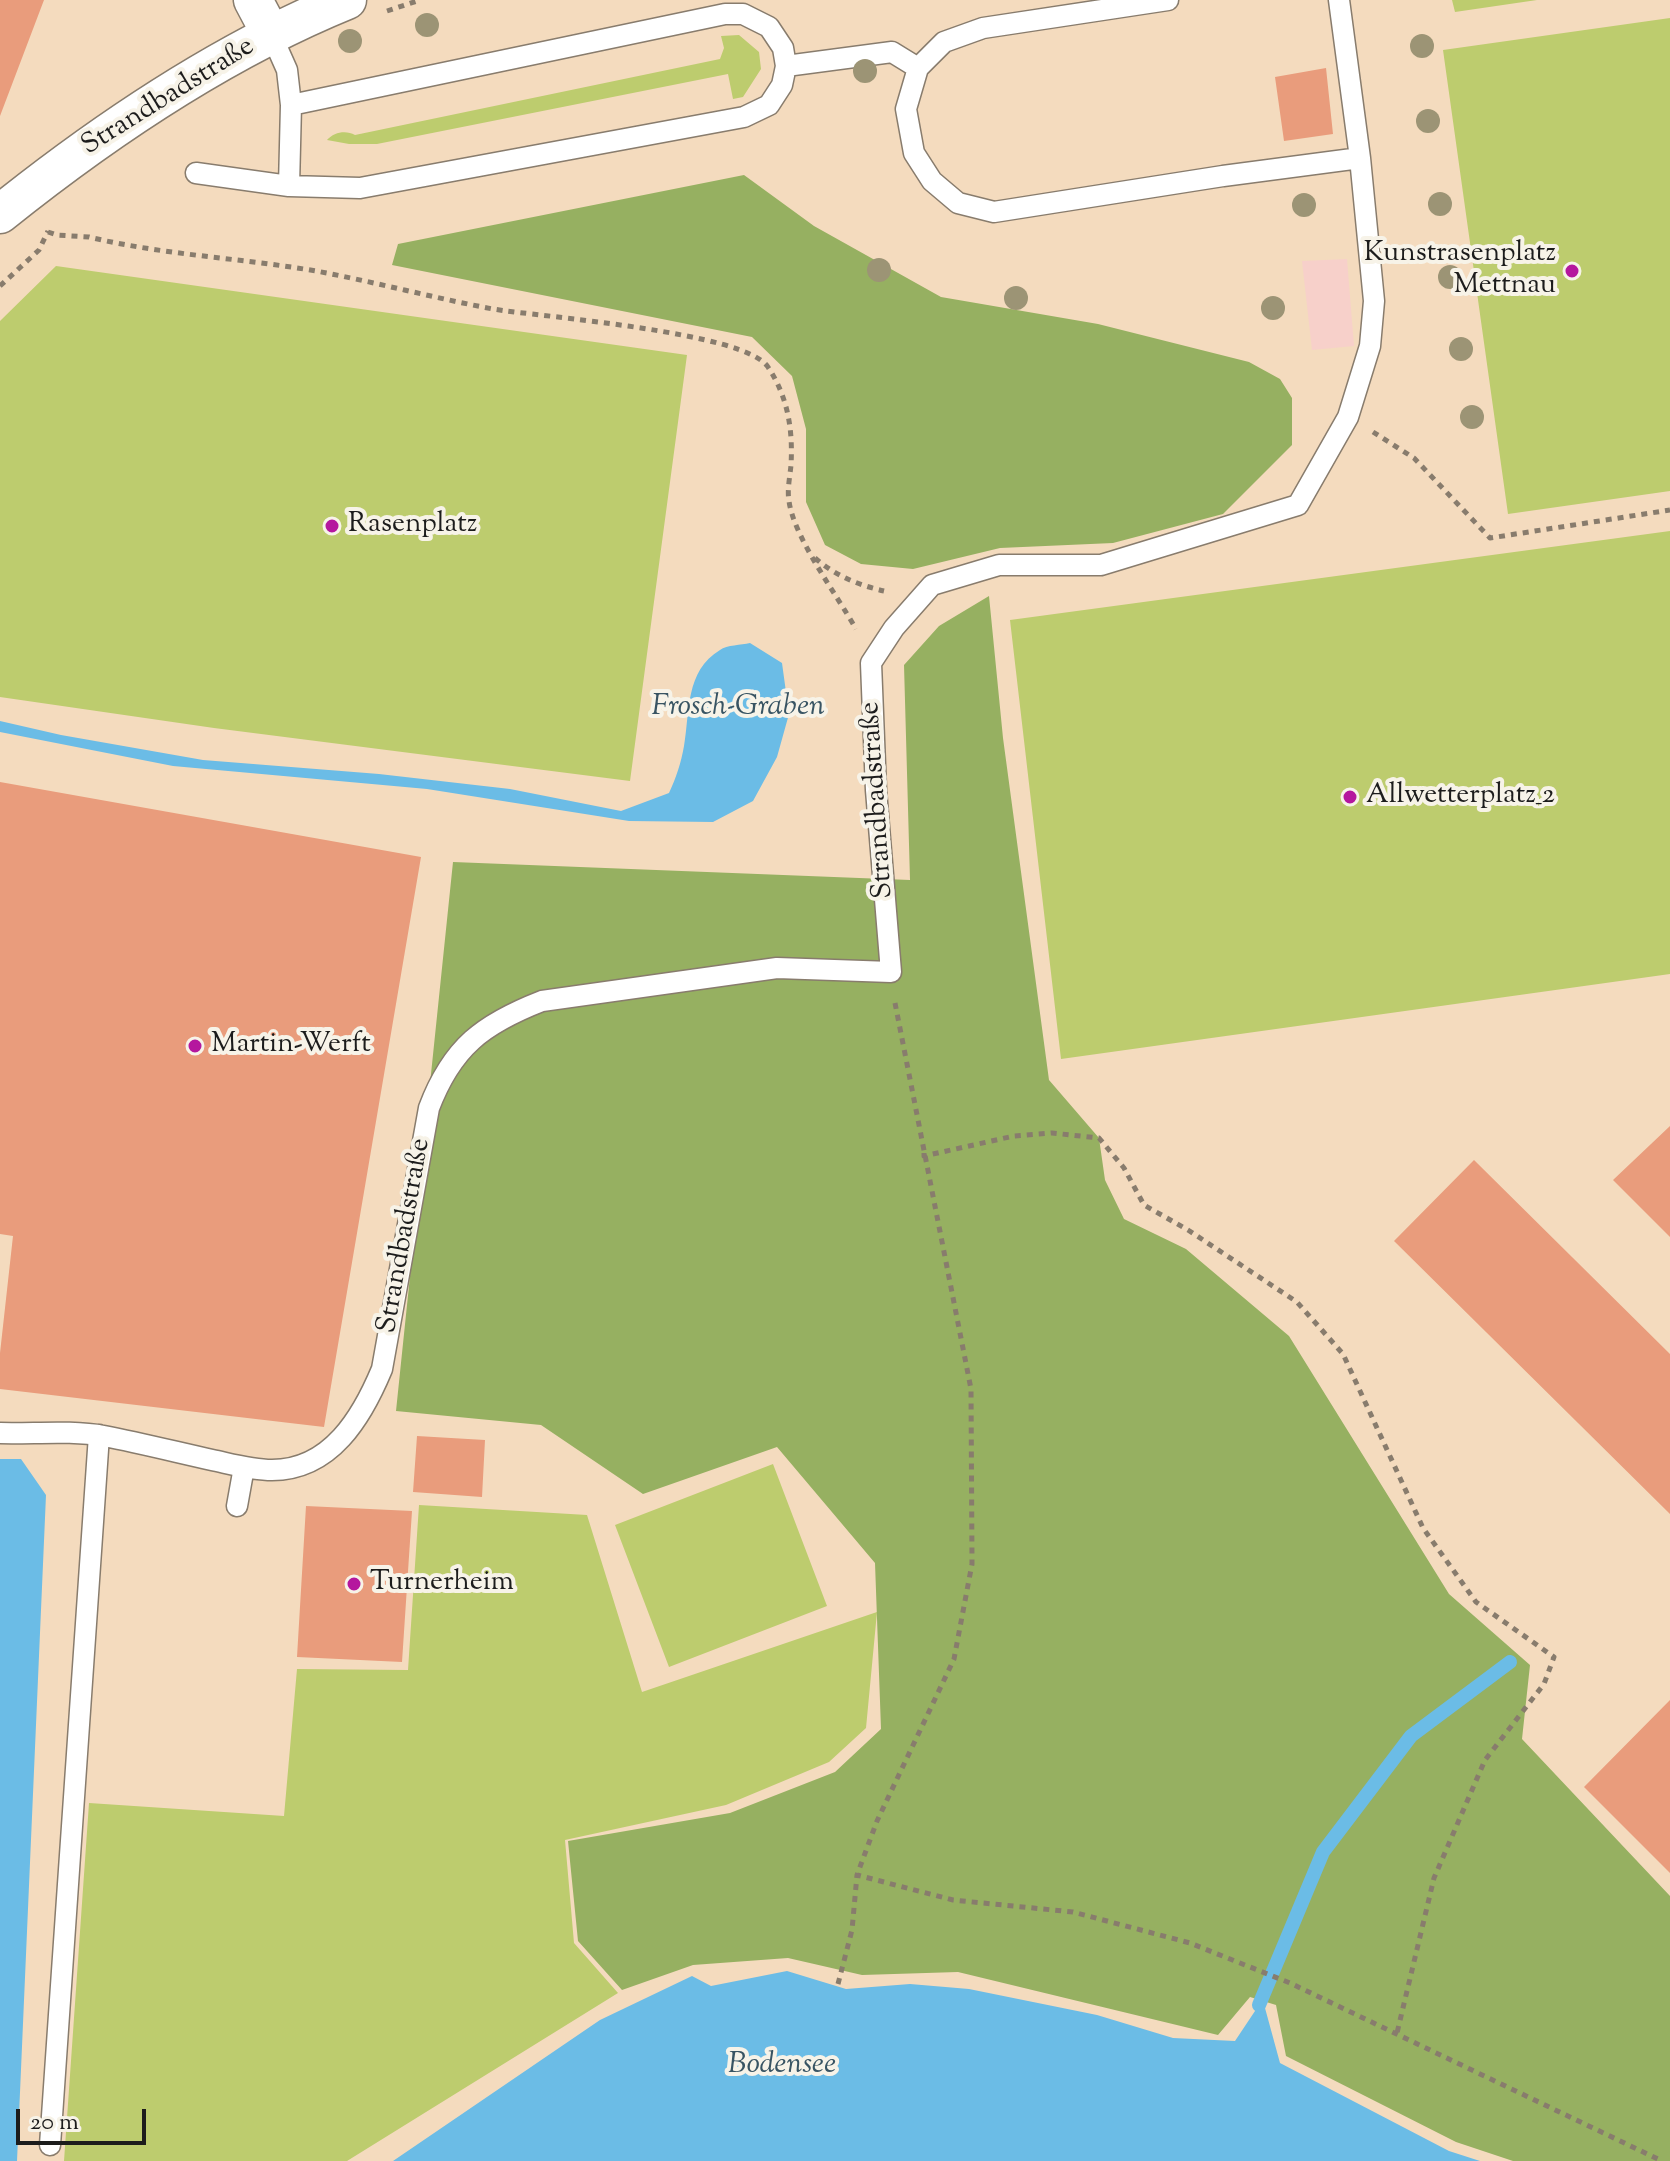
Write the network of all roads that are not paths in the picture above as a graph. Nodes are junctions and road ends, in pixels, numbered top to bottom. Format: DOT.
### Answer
graph roads {
  1 [pos="253,0"];
  2 [pos="347,0"];
  3 [pos="1168,0"];
  4 [pos="1339,0"];
  5 [pos="271,34"];
  6 [pos="786,66"];
  7 [pos="918,68"];
  8 [pos="291,105"];
  9 [pos="1360,158"];
  10 [pos="196,173"];
  11 [pos="289,186"];
  12 [pos="0,214"];
  13 [pos="0,1433"];
  14 [pos="99,1435"];
  15 [pos="244,1467"];
  16 [pos="237,1506"];
  17 [pos="50,2145"];
  1 -- 5 [label="street"];
  2 -- 5 [label="street, Strandbadstraße"];
  3 -- 7 [label="lane"];
  4 -- 9 [label="lane"];
  5 -- 8 [label="lane"];
  5 -- 12 [label="street, Strandbadstraße"];
  6 -- 7 [label="lane"];
  6 -- 8 [label="lane"];
  6 -- 11 [label="lane"];
  7 -- 9 [label="lane"];
  8 -- 11 [label="lane"];
  9 -- 15 [label="lane, Strandbadstraße"];
  10 -- 11 [label="lane"];
  13 -- 14 [label="lane, Strandbadstraße"];
  14 -- 15 [label="lane, Strandbadstraße"];
  14 -- 17 [label="lane"];
  15 -- 16 [label="lane"];
}
